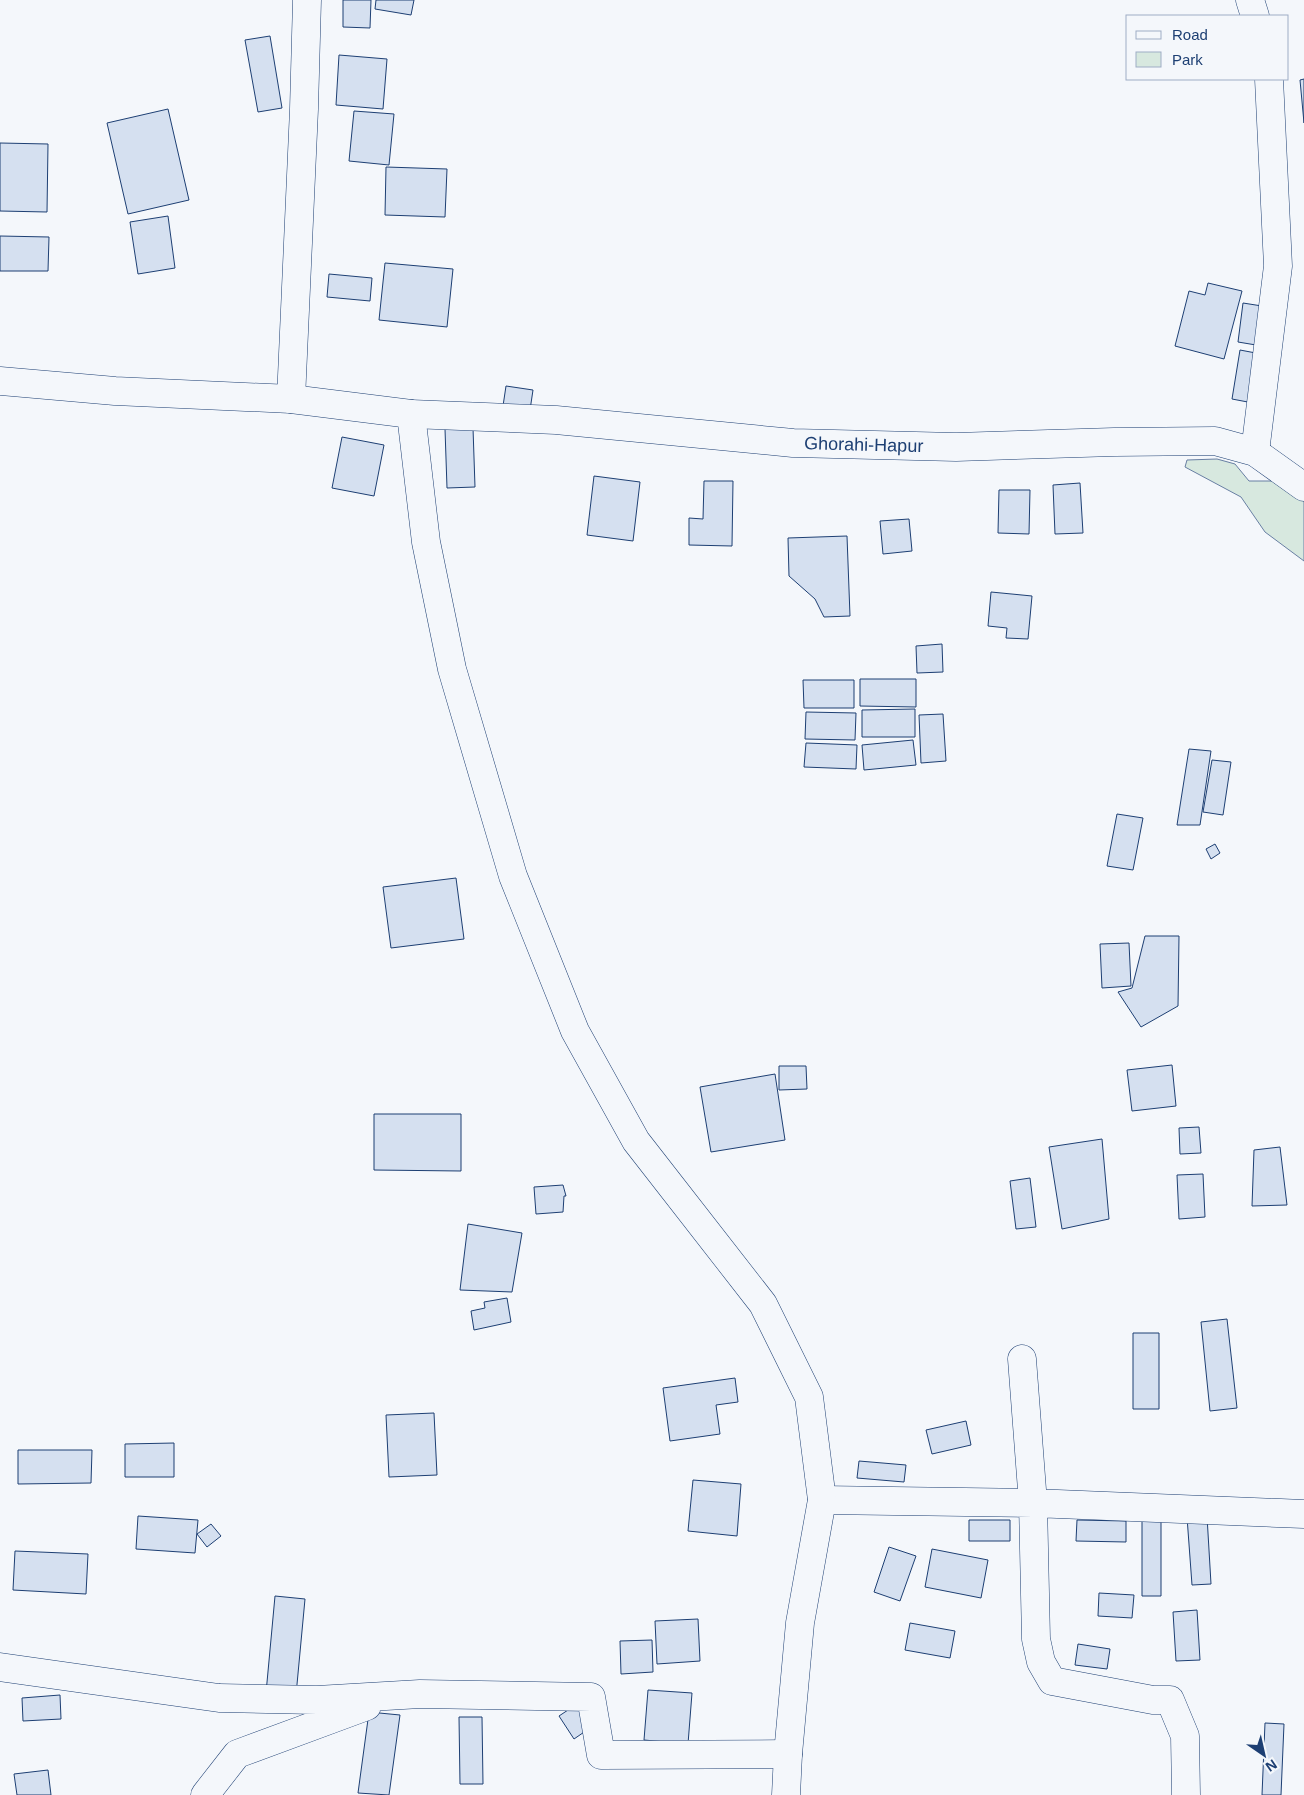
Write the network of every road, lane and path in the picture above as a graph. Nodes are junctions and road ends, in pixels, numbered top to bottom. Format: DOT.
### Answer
graph roads {
  1 [pos="306,0"];
  2 [pos="1250,0"];
  3 [pos="1255,15"];
  4 [pos="1269,80"];
  5 [pos="0,381"];
  6 [pos="291,399"];
  7 [pos="411,414"];
  8 [pos="1255,452"];
  9 [pos="1304,486"];
  10 [pos="1022,1359"];
  11 [pos="822,1500"];
  12 [pos="1033,1503"];
  13 [pos="1304,1514"];
  14 [pos="0,1667"];
  15 [pos="420,1694"];
  16 [pos="788,1754"];
  17 [pos="205,1795"];
  18 [pos="786,1795"];
  19 [pos="1186,1795"];
  1 -- 6 [label="street"];
  2 -- 3 [label="street"];
  4 -- 8 [label="street"];
  5 -- 6 [label="street, Ghorahi-Hapur"];
  6 -- 7 [label="street, Ghorahi-Hapur"];
  7 -- 8 [label="street, Ghorahi-Hapur"];
  7 -- 11 [label="street"];
  8 -- 9 [label="street, Ghorahi-Hapur"];
  10 -- 12 [label="street"];
  11 -- 12 [label="street"];
  11 -- 16 [label="street"];
  12 -- 13 [label="street"];
  12 -- 19 [label="street"];
  14 -- 15 [label="street"];
  15 -- 16 [label="street"];
  15 -- 17 [label="street"];
  16 -- 18 [label="street"];
}
